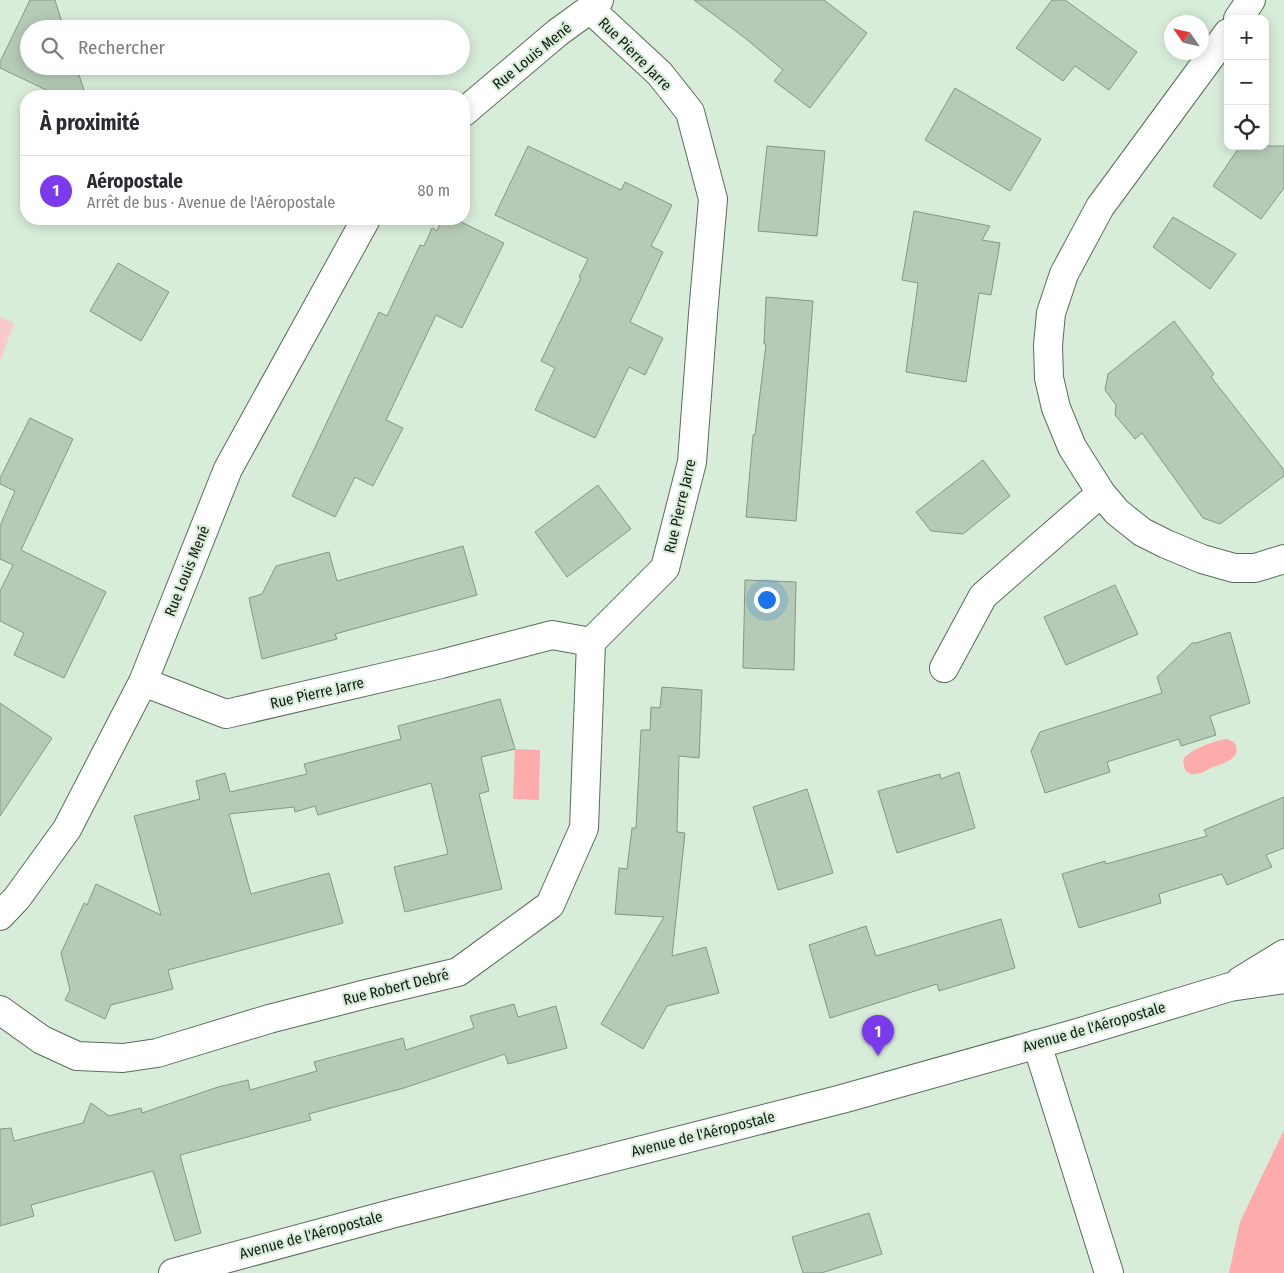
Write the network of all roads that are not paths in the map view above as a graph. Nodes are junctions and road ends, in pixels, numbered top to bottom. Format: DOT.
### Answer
graph roads {
  1 [pos="1251,0"];
  2 [pos="595,5"];
  3 [pos="1241,15"];
  4 [pos="1224,38"];
  5 [pos="470,107"];
  6 [pos="363,225"];
  7 [pos="1101,494"];
  8 [pos="1284,559"];
  9 [pos="591,642"];
  10 [pos="944,668"];
  11 [pos="143,682"];
  12 [pos="0,916"];
  13 [pos="1284,954"];
  14 [pos="1284,980"];
  15 [pos="1230,987"];
  16 [pos="0,1010"];
  17 [pos="1037,1044"];
  18 [pos="190,1271"];
  19 [pos="1109,1273"];
  1 -- 3 [label="street"];
  2 -- 5 [label="street, Rue Louis Mené"];
  2 -- 9 [label="street, Rue Pierre Jarre"];
  4 -- 7 [label="street"];
  6 -- 11 [label="street, Rue Louis Mené"];
  7 -- 8 [label="street"];
  7 -- 10 [label="street"];
  9 -- 11 [label="street, Rue Pierre Jarre"];
  9 -- 16 [label="street, Rue Robert Debré"];
  11 -- 12 [label="street, Rue Louis Mené"];
  13 -- 15 [label="street, Avenue de l'Aéropostale"];
  14 -- 15 [label="street, Avenue de l'Aéropostale"];
  15 -- 17 [label="street, Avenue de l'Aéropostale"];
  17 -- 18 [label="street, Avenue de l'Aéropostale"];
  17 -- 19 [label="street"];
}
